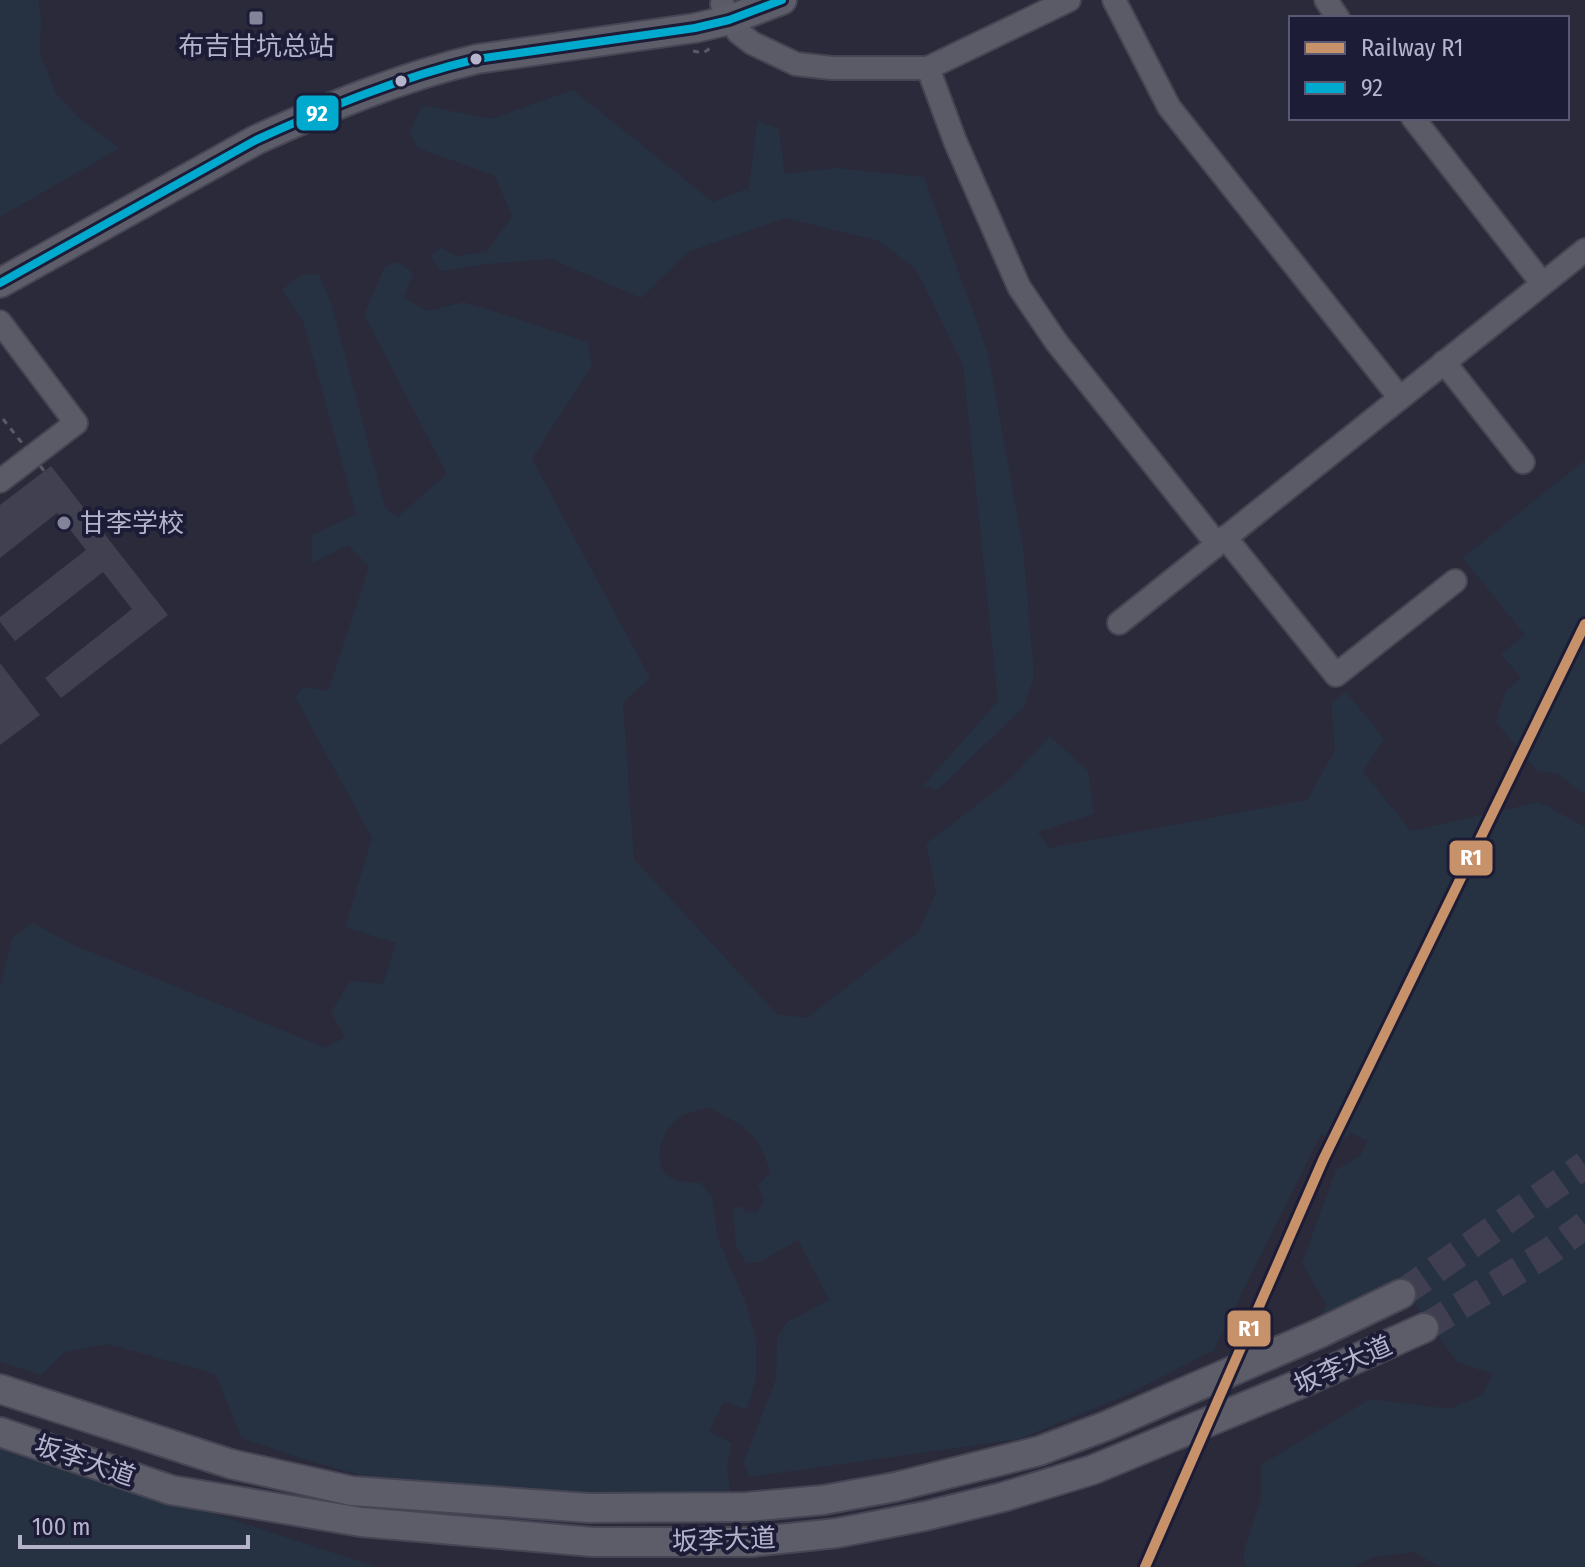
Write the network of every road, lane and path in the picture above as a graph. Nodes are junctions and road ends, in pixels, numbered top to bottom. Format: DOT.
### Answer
graph roads {
  1 [pos="782,0"];
  2 [pos="1069,0"];
  3 [pos="1114,0"];
  4 [pos="729,8"];
  5 [pos="928,68"];
  6 [pos="1415,120"];
  7 [pos="1585,250"];
  8 [pos="0,263"];
  9 [pos="0,283"];
  10 [pos="1542,283"];
  11 [pos="0,322"];
  12 [pos="1444,362"];
  13 [pos="1400,398"];
  14 [pos="3,419"];
  15 [pos="1523,462"];
  16 [pos="45,472"];
  17 [pos="0,481"];
  18 [pos="1221,540"];
  19 [pos="1455,581"];
  20 [pos="1119,623"];
  21 [pos="1401,1294"];
  22 [pos="1424,1328"];
  23 [pos="0,1389"];
  24 [pos="0,1432"];
  1 -- 4 [label="main road"];
  2 -- 5 [label="street"];
  3 -- 13 [label="street"];
  4 -- 5 [label="street"];
  4 -- 8 [label="main road"];
  4 -- 9 [label="main road"];
  5 -- 18 [label="street"];
  6 -- 10 [label="street"];
  7 -- 10 [label="street"];
  10 -- 12 [label="street"];
  11 -- 17 [label="street"];
  12 -- 13 [label="street"];
  12 -- 15 [label="street"];
  13 -- 18 [label="street"];
  14 -- 16 [label="path, bridge"];
  18 -- 19 [label="street"];
  18 -- 20 [label="street"];
  21 -- 23 [label="main road, 坂李大道"];
  22 -- 24 [label="main road, 坂李大道"];
}
